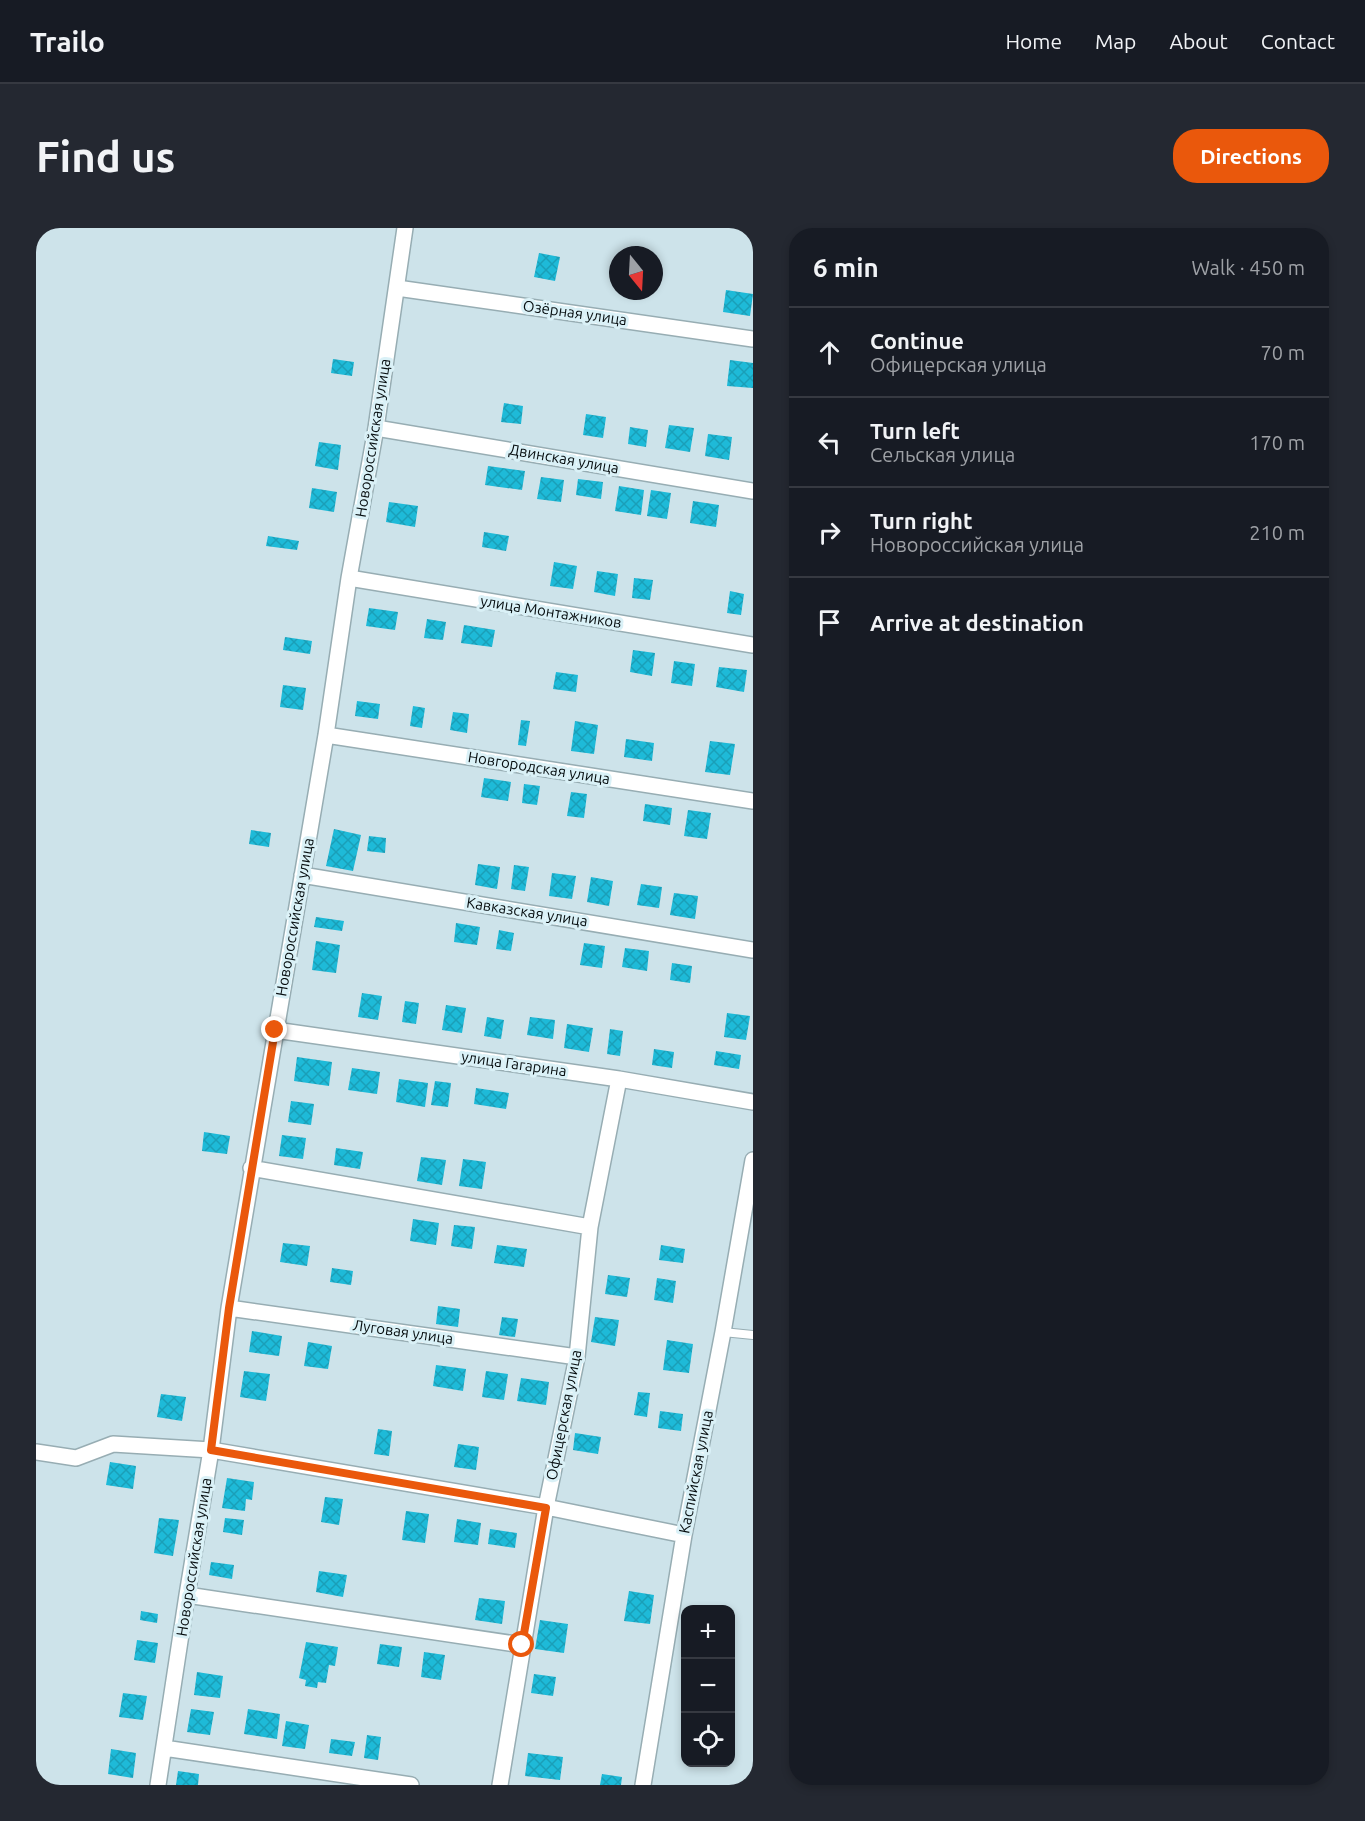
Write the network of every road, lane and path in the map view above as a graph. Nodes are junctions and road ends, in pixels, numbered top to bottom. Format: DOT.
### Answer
graph roads {
  1 [pos="405,228"];
  2 [pos="397,288"];
  3 [pos="753,339"];
  4 [pos="376,428"];
  5 [pos="753,491"];
  6 [pos="350,578"];
  7 [pos="753,645"];
  8 [pos="326,735"];
  9 [pos="753,801"];
  10 [pos="302,875"];
  11 [pos="753,950"];
  12 [pos="275,1030"];
  13 [pos="619,1079"];
  14 [pos="753,1102"];
  15 [pos="753,1160"];
  16 [pos="251,1168"];
  17 [pos="590,1227"];
  18 [pos="229,1308"];
  19 [pos="723,1332"];
  20 [pos="753,1335"];
  21 [pos="577,1357"];
  22 [pos="211,1450"];
  23 [pos="36,1452"];
  24 [pos="546,1508"];
  25 [pos="684,1535"];
  26 [pos="187,1594"];
  27 [pos="522,1645"];
  28 [pos="164,1748"];
  29 [pos="341,1780"];
  30 [pos="158,1785"];
  31 [pos="411,1785"];
  32 [pos="500,1785"];
  33 [pos="643,1785"];
  1 -- 2 [label="street, Новороссийская улица"];
  2 -- 3 [label="street, Озёрная улица"];
  2 -- 4 [label="street, Новороссийская улица"];
  4 -- 5 [label="street, Двинская улица"];
  4 -- 6 [label="street, Новороссийская улица"];
  6 -- 7 [label="street, улица Монтажников"];
  6 -- 8 [label="street, Новороссийская улица"];
  8 -- 9 [label="street, Новгородская улица"];
  8 -- 10 [label="street, Новороссийская улица"];
  10 -- 11 [label="street, Кавказская улица"];
  10 -- 12 [label="street, Новороссийская улица"];
  12 -- 13 [label="street, улица Гагарина"];
  12 -- 16 [label="street, Новороссийская улица"];
  13 -- 14 [label="street, улица Гагарина"];
  13 -- 17 [label="street, Офицерская улица"];
  15 -- 19 [label="street, Каспийская улица"];
  16 -- 17 [label="street"];
  16 -- 18 [label="street, Новороссийская улица"];
  17 -- 21 [label="street, Офицерская улица"];
  18 -- 21 [label="street, Луговая улица"];
  18 -- 22 [label="street, Новороссийская улица"];
  19 -- 20 [label="lane"];
  19 -- 25 [label="street, Каспийская улица"];
  21 -- 24 [label="street, Офицерская улица"];
  22 -- 23 [label="street"];
  22 -- 24 [label="street"];
  22 -- 26 [label="street, Новороссийская улица"];
  24 -- 25 [label="street"];
  24 -- 27 [label="street, Офицерская улица"];
  25 -- 33 [label="street, Каспийская улица"];
  26 -- 27 [label="street"];
  26 -- 28 [label="street, Новороссийская улица"];
  27 -- 32 [label="street, Офицерская улица"];
  28 -- 29 [label="street"];
  28 -- 30 [label="street, Новороссийская улица"];
  29 -- 31 [label="street"];
}
